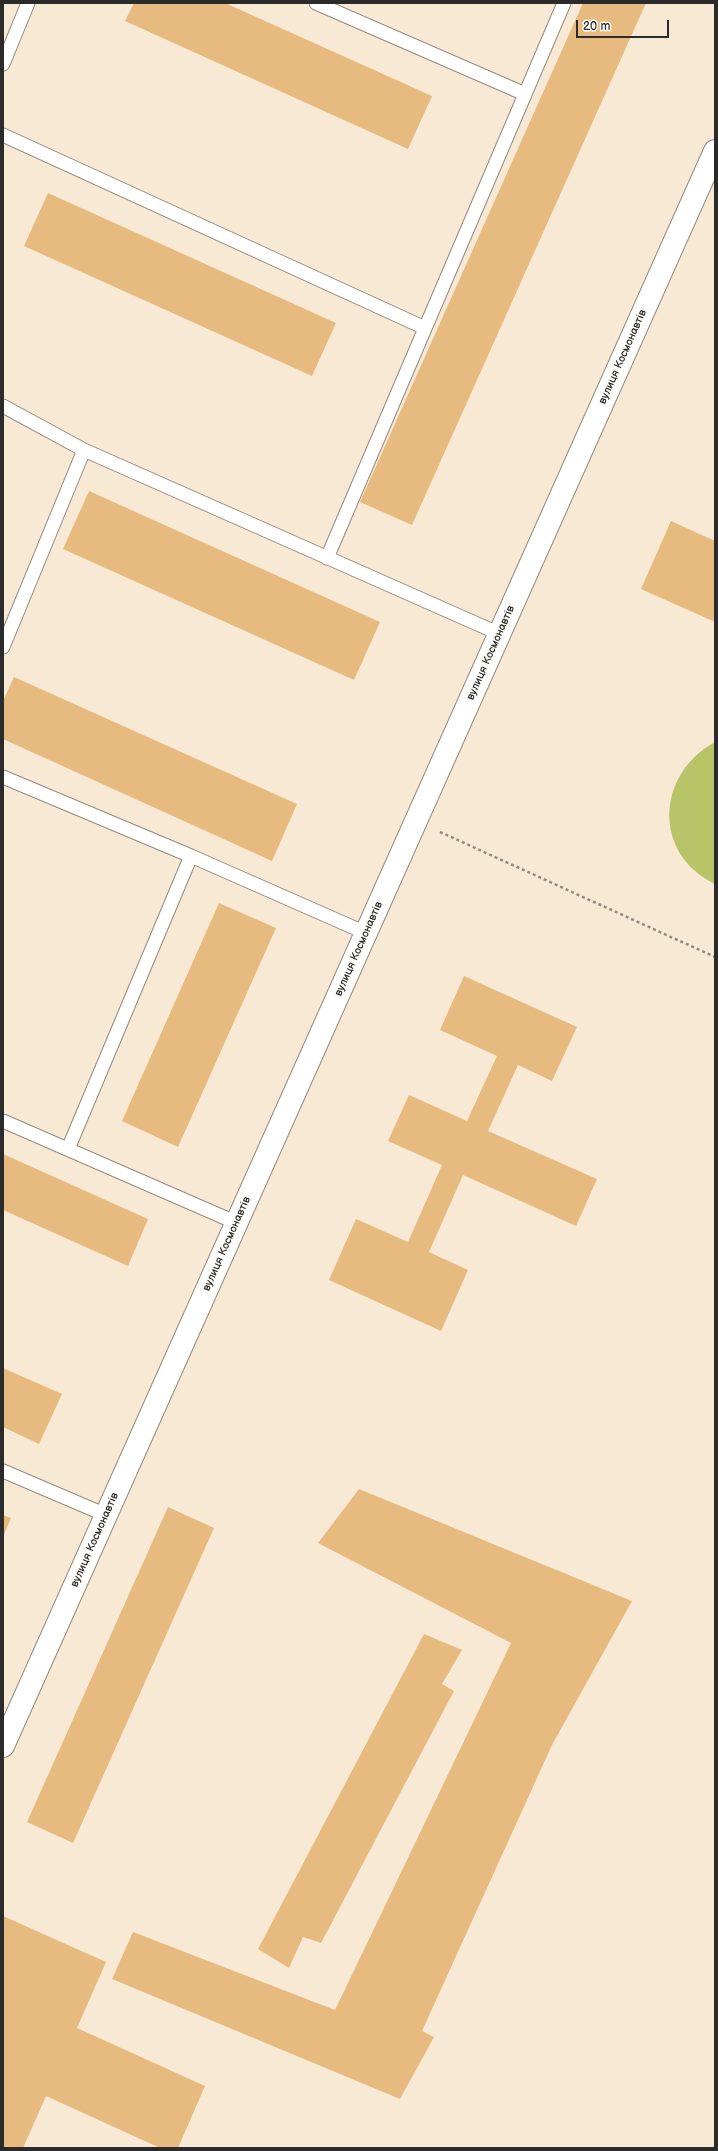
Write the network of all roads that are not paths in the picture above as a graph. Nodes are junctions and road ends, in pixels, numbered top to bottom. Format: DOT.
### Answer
graph roads {
  1 [pos="28,3"];
  2 [pos="316,3"];
  3 [pos="564,3"];
  4 [pos="3,64"];
  5 [pos="525,94"];
  6 [pos="3,135"];
  7 [pos="715,151"];
  8 [pos="425,328"];
  9 [pos="3,406"];
  10 [pos="84,450"];
  11 [pos="327,558"];
  12 [pos="500,634"];
  13 [pos="3,647"];
  14 [pos="3,777"];
  15 [pos="192,856"];
  16 [pos="366,933"];
  17 [pos="3,1121"];
  18 [pos="68,1149"];
  19 [pos="237,1223"];
  20 [pos="3,1471"];
  21 [pos="106,1515"];
  22 [pos="3,1746"];
  1 -- 4 [label="lane"];
  2 -- 5 [label="lane"];
  3 -- 5 [label="lane"];
  5 -- 8 [label="lane"];
  6 -- 8 [label="lane"];
  7 -- 12 [label="street, вулиця Космонавтів"];
  8 -- 11 [label="lane"];
  9 -- 10 [label="lane"];
  10 -- 11 [label="lane"];
  10 -- 13 [label="lane"];
  11 -- 12 [label="lane"];
  12 -- 16 [label="street, вулиця Космонавтів"];
  14 -- 15 [label="lane"];
  15 -- 16 [label="lane"];
  15 -- 18 [label="lane"];
  16 -- 19 [label="street, вулиця Космонавтів"];
  17 -- 18 [label="lane"];
  18 -- 19 [label="lane"];
  19 -- 21 [label="street, вулиця Космонавтів"];
  20 -- 21 [label="lane"];
  21 -- 22 [label="street, вулиця Космонавтів"];
}
